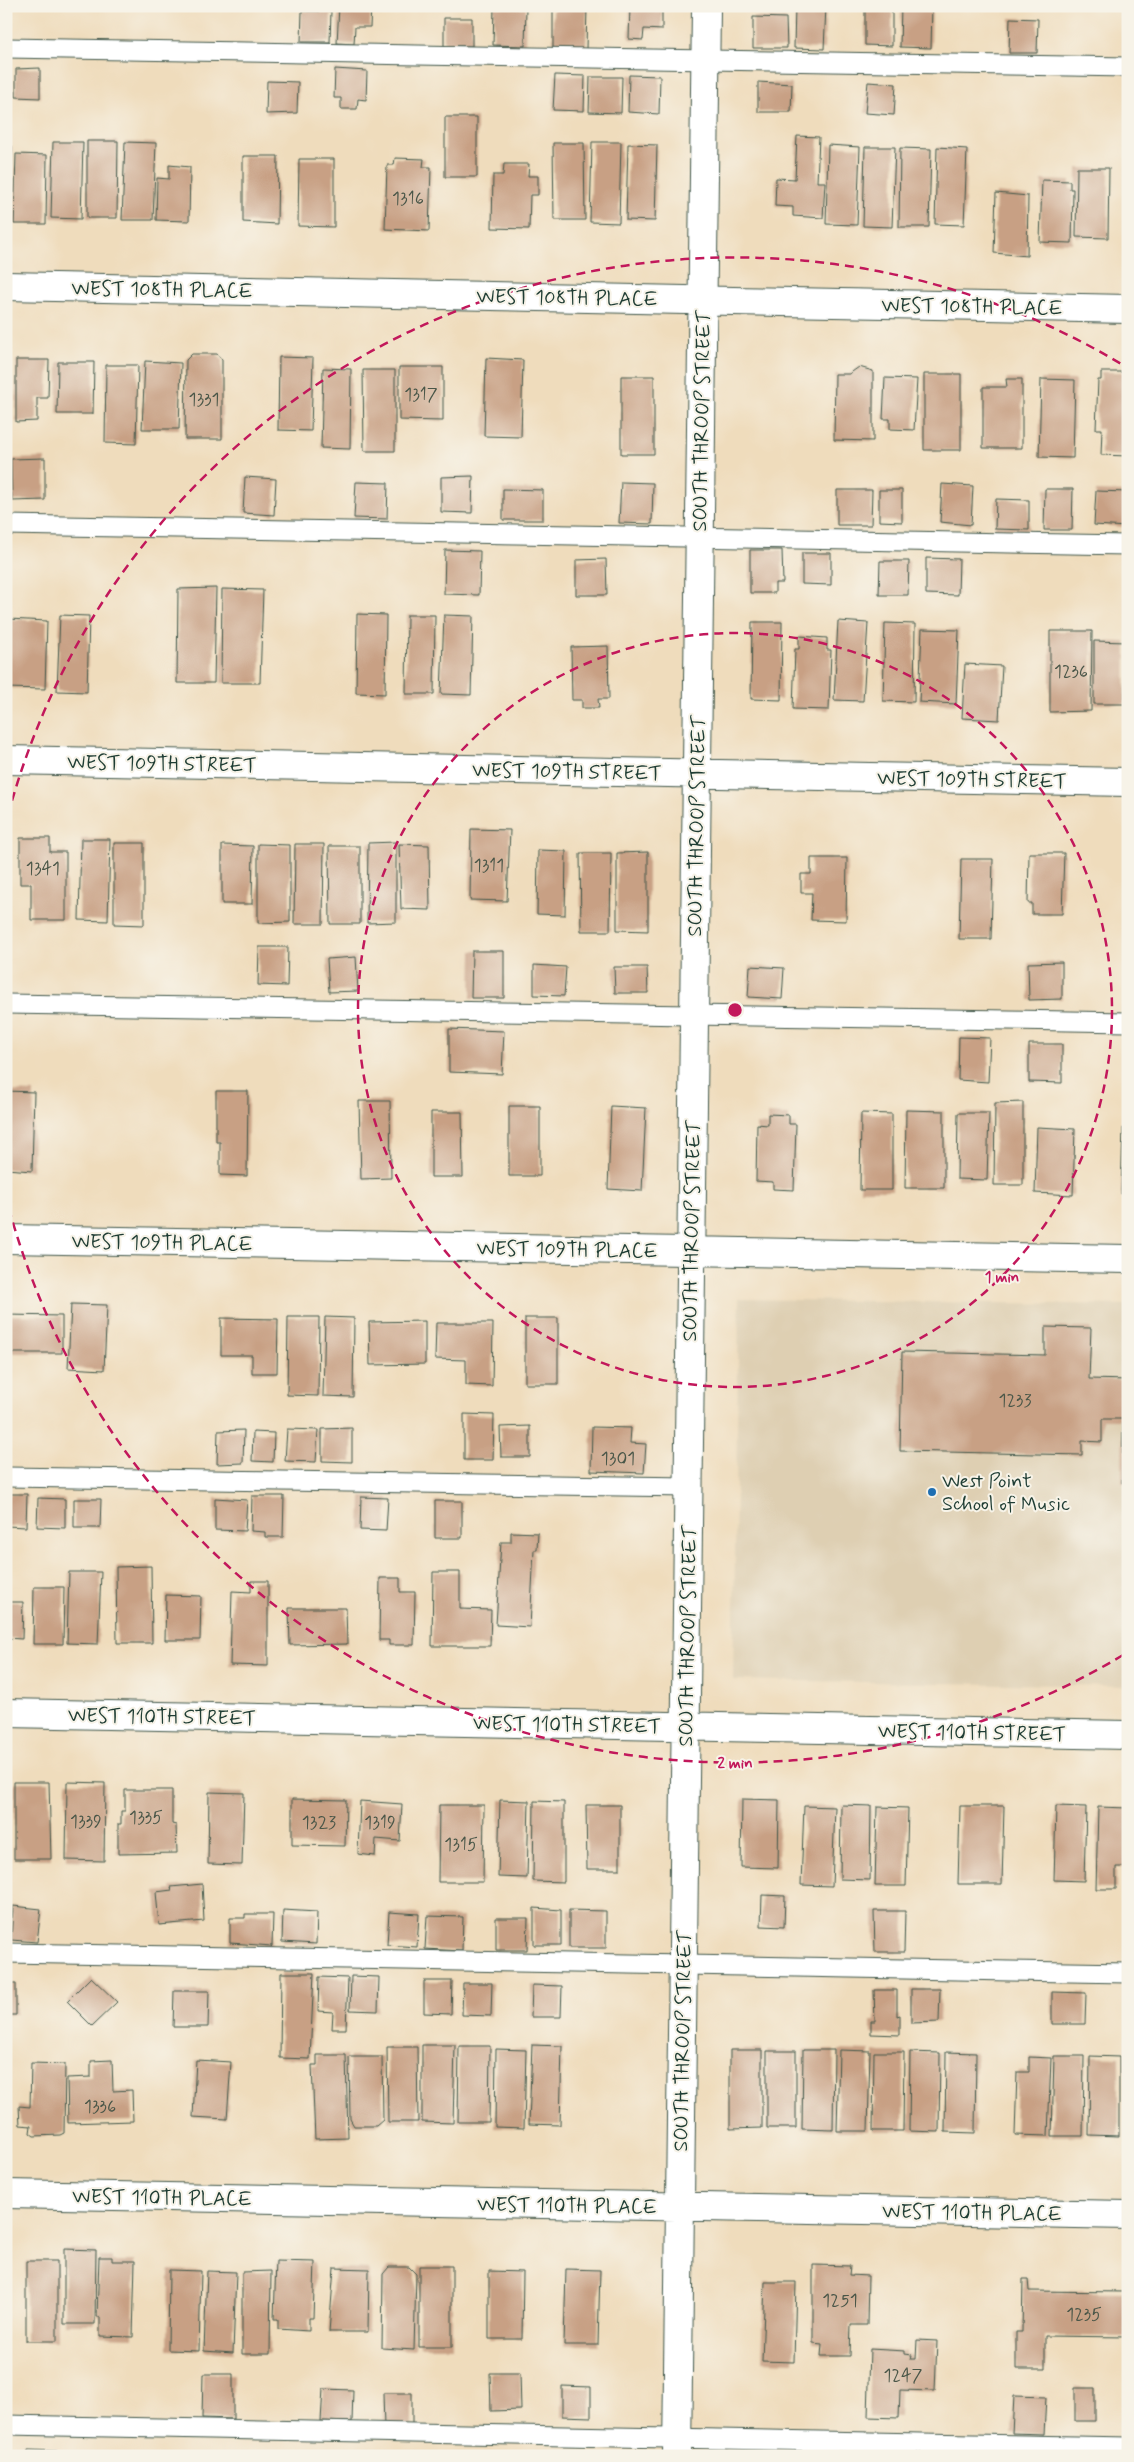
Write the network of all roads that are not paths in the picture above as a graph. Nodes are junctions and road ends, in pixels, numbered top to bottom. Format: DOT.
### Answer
graph roads {
  1 [pos="706,6"];
  2 [pos="6,48"];
  3 [pos="705,60"];
  4 [pos="1128,67"];
  5 [pos="6,286"];
  6 [pos="703,300"];
  7 [pos="1128,309"];
  8 [pos="6,524"];
  9 [pos="700,538"];
  10 [pos="1128,545"];
  11 [pos="6,760"];
  12 [pos="697,774"];
  13 [pos="1128,782"];
  14 [pos="6,1004"];
  15 [pos="694,1015"];
  16 [pos="1128,1022"];
  17 [pos="6,1239"];
  18 [pos="691,1251"];
  19 [pos="1128,1259"];
  20 [pos="6,1476"];
  21 [pos="688,1487"];
  22 [pos="6,1713"];
  23 [pos="686,1727"];
  24 [pos="1128,1735"];
  25 [pos="6,1953"];
  26 [pos="683,1965"];
  27 [pos="1128,1973"];
  28 [pos="6,2194"];
  29 [pos="680,2207"];
  30 [pos="1128,2215"];
  31 [pos="6,2425"];
  32 [pos="677,2447"];
  33 [pos="1128,2447"];
  34 [pos="915,2449"];
  35 [pos="986,2450"];
  1 -- 3 [label="street, SOUTH THROOP STREET"];
  2 -- 3 [label="lane"];
  3 -- 4 [label="lane"];
  3 -- 6 [label="street, SOUTH THROOP STREET"];
  5 -- 6 [label="street, WEST 108TH PLACE"];
  6 -- 7 [label="street, WEST 108TH PLACE"];
  6 -- 9 [label="street, SOUTH THROOP STREET"];
  8 -- 9 [label="lane"];
  9 -- 10 [label="lane"];
  9 -- 12 [label="street, SOUTH THROOP STREET"];
  11 -- 12 [label="street, WEST 109TH STREET"];
  12 -- 13 [label="street, WEST 109TH STREET"];
  12 -- 15 [label="street, SOUTH THROOP STREET"];
  14 -- 15 [label="lane"];
  15 -- 16 [label="lane"];
  15 -- 18 [label="street, SOUTH THROOP STREET"];
  17 -- 18 [label="street, WEST 109TH PLACE"];
  18 -- 19 [label="street, WEST 109TH PLACE"];
  18 -- 21 [label="street, SOUTH THROOP STREET"];
  20 -- 21 [label="lane"];
  21 -- 23 [label="street, SOUTH THROOP STREET"];
  22 -- 23 [label="street, WEST 110TH STREET"];
  23 -- 24 [label="street, WEST 110TH STREET"];
  23 -- 26 [label="street, SOUTH THROOP STREET"];
  25 -- 26 [label="lane"];
  26 -- 27 [label="lane"];
  26 -- 29 [label="street, SOUTH THROOP STREET"];
  28 -- 29 [label="street, WEST 110TH PLACE"];
  29 -- 30 [label="street, WEST 110TH PLACE"];
  29 -- 32 [label="street, SOUTH THROOP STREET"];
  31 -- 32 [label="lane"];
  32 -- 34 [label="lane"];
  33 -- 35 [label="lane"];
  34 -- 35 [label="lane"];
}
